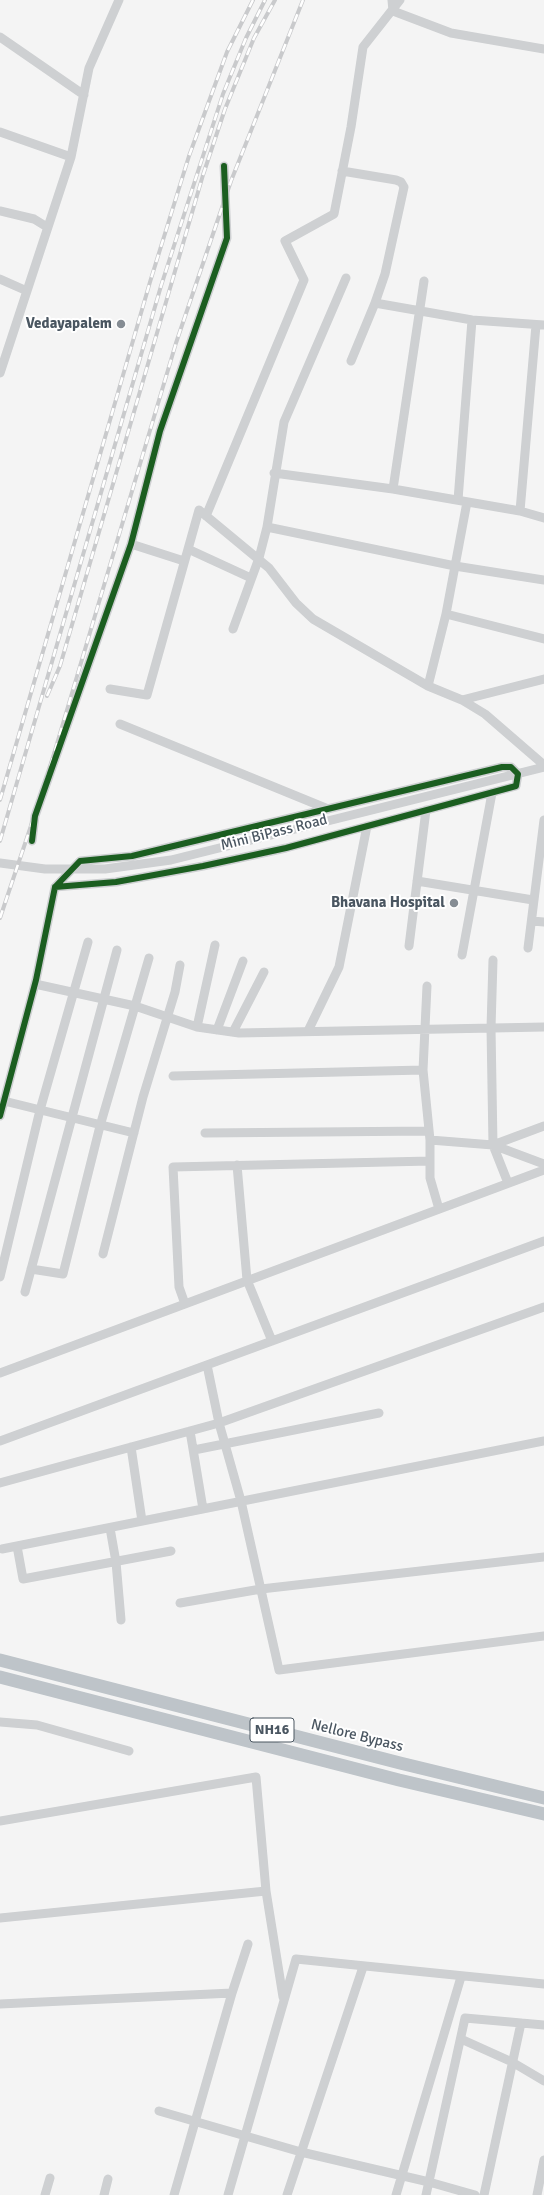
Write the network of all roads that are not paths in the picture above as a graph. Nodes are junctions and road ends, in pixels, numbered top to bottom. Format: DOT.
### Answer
graph roads {
  1 [pos="120,0"];
  2 [pos="392,0"];
  3 [pos="400,0"];
  4 [pos="393,11"];
  5 [pos="0,37"];
  6 [pos="544,49"];
  7 [pos="84,95"];
  8 [pos="0,132"];
  9 [pos="71,157"];
  10 [pos="224,166"];
  11 [pos="342,171"];
  12 [pos="0,211"];
  13 [pos="47,227"];
  14 [pos="346,278"];
  15 [pos="0,279"];
  16 [pos="424,281"];
  17 [pos="26,291"];
  18 [pos="375,303"];
  19 [pos="419,311"];
  20 [pos="472,320"];
  21 [pos="540,325"];
  22 [pos="351,361"];
  23 [pos="0,373"];
  24 [pos="274,473"];
  25 [pos="394,489"];
  26 [pos="463,501"];
  27 [pos="520,511"];
  28 [pos="206,516"];
  29 [pos="544,518"];
  30 [pos="267,527"];
  31 [pos="131,544"];
  32 [pos="188,548"];
  33 [pos="259,558"];
  34 [pos="184,561"];
  35 [pos="455,566"];
  36 [pos="251,578"];
  37 [pos="544,580"];
  38 [pos="446,614"];
  39 [pos="233,629"];
  40 [pos="544,639"];
  41 [pos="544,679"];
  42 [pos="428,686"];
  43 [pos="110,689"];
  44 [pos="462,700"];
  45 [pos="120,724"];
  46 [pos="544,766"];
  47 [pos="518,774"];
  48 [pos="492,792"];
  49 [pos="328,809"];
  50 [pos="426,810"];
  51 [pos="544,820"];
  52 [pos="367,826"];
  53 [pos="32,841"];
  54 [pos="0,863"];
  55 [pos="417,881"];
  56 [pos="55,888"];
  57 [pos="474,890"];
  58 [pos="533,900"];
  59 [pos="532,921"];
  60 [pos="544,922"];
  61 [pos="88,942"];
  62 [pos="216,945"];
  63 [pos="409,946"];
  64 [pos="528,948"];
  65 [pos="117,950"];
  66 [pos="462,955"];
  67 [pos="149,958"];
  68 [pos="493,960"];
  69 [pos="243,961"];
  70 [pos="180,965"];
  71 [pos="264,972"];
  72 [pos="35,984"];
  73 [pos="427,986"];
  74 [pos="74,993"];
  75 [pos="103,1000"];
  76 [pos="135,1006"];
  77 [pos="168,1018"];
  78 [pos="197,1026"];
  79 [pos="544,1027"];
  80 [pos="491,1028"];
  81 [pos="425,1029"];
  82 [pos="217,1030"];
  83 [pos="308,1031"];
  84 [pos="233,1032"];
  85 [pos="423,1070"];
  86 [pos="173,1076"];
  87 [pos="4,1101"];
  88 [pos="40,1110"];
  89 [pos="0,1116"];
  90 [pos="72,1118"];
  91 [pos="101,1125"];
  92 [pos="544,1126"];
  93 [pos="134,1133"];
  94 [pos="205,1133"];
  95 [pos="430,1135"];
  96 [pos="493,1145"];
  97 [pos="430,1161"];
  98 [pos="544,1164"];
  99 [pos="237,1166"];
  100 [pos="544,1170"];
  101 [pos="508,1183"];
  102 [pos="439,1209"];
  103 [pos="544,1241"];
  104 [pos="103,1254"];
  105 [pos="31,1269"];
  106 [pos="0,1278"];
  107 [pos="247,1280"];
  108 [pos="25,1292"];
  109 [pos="185,1304"];
  110 [pos="544,1307"];
  111 [pos="272,1341"];
  112 [pos="207,1365"];
  113 [pos="0,1373"];
  114 [pos="379,1413"];
  115 [pos="219,1423"];
  116 [pos="190,1431"];
  117 [pos="0,1441"];
  118 [pos="544,1441"];
  119 [pos="224,1443"];
  120 [pos="131,1447"];
  121 [pos="194,1450"];
  122 [pos="0,1483"];
  123 [pos="241,1501"];
  124 [pos="203,1509"];
  125 [pos="142,1521"];
  126 [pos="110,1528"];
  127 [pos="17,1546"];
  128 [pos="2,1549"];
  129 [pos="171,1551"];
  130 [pos="544,1557"];
  131 [pos="116,1562"];
  132 [pos="261,1589"];
  133 [pos="180,1603"];
  134 [pos="121,1620"];
  135 [pos="544,1636"];
  136 [pos="0,1660"];
  137 [pos="0,1677"];
  138 [pos="0,1722"];
  139 [pos="129,1751"];
  140 [pos="544,1798"];
  141 [pos="544,1814"];
  142 [pos="0,1821"];
  143 [pos="266,1891"];
  144 [pos="0,1918"];
  145 [pos="248,1944"];
  146 [pos="363,1966"];
  147 [pos="461,1977"];
  148 [pos="544,1984"];
  149 [pos="232,1992"];
  150 [pos="284,2000"];
  151 [pos="0,2004"];
  152 [pos="521,2022"];
  153 [pos="544,2024"];
  154 [pos="461,2039"];
  155 [pos="512,2062"];
  156 [pos="544,2081"];
  157 [pos="159,2111"];
  158 [pos="195,2122"];
  159 [pos="244,2135"];
  160 [pos="301,2152"];
  161 [pos="544,2160"];
  162 [pos="401,2176"];
  163 [pos="50,2178"];
  164 [pos="108,2179"];
  165 [pos="428,2182"];
  166 [pos="45,2195"];
  167 [pos="104,2195"];
  168 [pos="174,2195"];
  169 [pos="228,2195"];
  170 [pos="287,2195"];
  171 [pos="396,2195"];
  172 [pos="426,2195"];
  173 [pos="474,2195"];
  174 [pos="484,2195"];
  175 [pos="537,2195"];
  1 -- 7 [label="street"];
  2 -- 4 [label="street"];
  3 -- 4 [label="street"];
  4 -- 6 [label="street"];
  4 -- 11 [label="street"];
  5 -- 7 [label="street"];
  7 -- 9 [label="street"];
  8 -- 9 [label="street"];
  9 -- 13 [label="street"];
  10 -- 31 [label="street"];
  11 -- 18 [label="street"];
  11 -- 28 [label="street"];
  12 -- 13 [label="street"];
  13 -- 17 [label="street"];
  14 -- 24 [label="street"];
  15 -- 17 [label="street"];
  16 -- 19 [label="street"];
  17 -- 23 [label="street"];
  18 -- 19 [label="street"];
  18 -- 22 [label="street"];
  19 -- 20 [label="street"];
  19 -- 25 [label="street"];
  20 -- 21 [label="street"];
  20 -- 26 [label="street"];
  21 -- 27 [label="street"];
  24 -- 25 [label="street"];
  24 -- 30 [label="street"];
  25 -- 26 [label="street"];
  26 -- 27 [label="street"];
  26 -- 35 [label="street"];
  27 -- 29 [label="street"];
  28 -- 32 [label="street"];
  28 -- 33 [label="street"];
  30 -- 33 [label="street"];
  30 -- 35 [label="street"];
  31 -- 34 [label="street"];
  31 -- 53 [label="street"];
  32 -- 34 [label="street"];
  32 -- 36 [label="street"];
  33 -- 36 [label="street"];
  33 -- 42 [label="street"];
  34 -- 43 [label="street"];
  35 -- 37 [label="street"];
  35 -- 38 [label="street"];
  36 -- 39 [label="street"];
  38 -- 40 [label="street"];
  38 -- 42 [label="street"];
  41 -- 44 [label="street"];
  42 -- 44 [label="street"];
  44 -- 46 [label="street"];
  45 -- 49 [label="street"];
  46 -- 47 [label="street, Mini BiPass Road"];
  47 -- 48 [label="street"];
  47 -- 49 [label="street"];
  47 -- 54 [label="street, Mini BiPass Road"];
  48 -- 50 [label="street"];
  48 -- 57 [label="street"];
  49 -- 56 [label="street"];
  50 -- 52 [label="street"];
  50 -- 55 [label="street"];
  51 -- 58 [label="street"];
  52 -- 56 [label="street"];
  52 -- 83 [label="street"];
  55 -- 57 [label="street"];
  55 -- 63 [label="street"];
  56 -- 72 [label="street"];
  57 -- 58 [label="street"];
  57 -- 66 [label="street"];
  58 -- 59 [label="street"];
  59 -- 60 [label="street"];
  59 -- 64 [label="street"];
  61 -- 74 [label="street"];
  62 -- 78 [label="street"];
  65 -- 75 [label="street"];
  67 -- 76 [label="street"];
  68 -- 80 [label="street"];
  69 -- 82 [label="street"];
  70 -- 77 [label="street"];
  71 -- 84 [label="street"];
  72 -- 74 [label="street"];
  72 -- 87 [label="street"];
  73 -- 81 [label="street"];
  74 -- 75 [label="street"];
  74 -- 88 [label="street"];
  75 -- 76 [label="street"];
  75 -- 90 [label="street"];
  76 -- 77 [label="street"];
  76 -- 91 [label="street"];
  77 -- 78 [label="street"];
  77 -- 93 [label="street"];
  78 -- 82 [label="street"];
  79 -- 80 [label="street"];
  80 -- 81 [label="street"];
  80 -- 96 [label="street"];
  81 -- 83 [label="street"];
  81 -- 85 [label="street"];
  82 -- 84 [label="street"];
  83 -- 84 [label="street"];
  85 -- 86 [label="street"];
  85 -- 95 [label="street"];
  87 -- 88 [label="street"];
  87 -- 89 [label="street"];
  88 -- 90 [label="street"];
  88 -- 106 [label="street"];
  90 -- 91 [label="street"];
  90 -- 105 [label="street"];
  91 -- 93 [label="street"];
  91 -- 105 [label="street"];
  92 -- 96 [label="street"];
  93 -- 104 [label="street"];
  94 -- 95 [label="street"];
  95 -- 96 [label="street"];
  95 -- 97 [label="street"];
  96 -- 98 [label="street"];
  96 -- 101 [label="street"];
  97 -- 99 [label="street"];
  97 -- 102 [label="street"];
  99 -- 107 [label="street"];
  99 -- 109 [label="street"];
  100 -- 101 [label="street"];
  101 -- 102 [label="street"];
  102 -- 107 [label="street"];
  103 -- 111 [label="street"];
  105 -- 108 [label="street"];
  107 -- 109 [label="street"];
  107 -- 111 [label="street"];
  109 -- 113 [label="street"];
  110 -- 115 [label="street"];
  111 -- 112 [label="street"];
  112 -- 115 [label="street"];
  112 -- 117 [label="street"];
  114 -- 119 [label="street"];
  115 -- 116 [label="street"];
  115 -- 119 [label="street"];
  116 -- 120 [label="street"];
  116 -- 121 [label="street"];
  118 -- 123 [label="street"];
  119 -- 121 [label="street"];
  119 -- 123 [label="street"];
  120 -- 122 [label="street"];
  120 -- 125 [label="street"];
  121 -- 124 [label="street"];
  123 -- 124 [label="street"];
  123 -- 132 [label="street"];
  124 -- 125 [label="street"];
  125 -- 126 [label="street"];
  126 -- 127 [label="street"];
  126 -- 131 [label="street"];
  127 -- 128 [label="street"];
  127 -- 131 [label="street"];
  129 -- 131 [label="street"];
  130 -- 132 [label="street"];
  131 -- 134 [label="street"];
  132 -- 133 [label="street"];
  132 -- 135 [label="street"];
  136 -- 140 [label="highway, Nellore Bypass / NH16"];
  137 -- 141 [label="highway, NH16"];
  138 -- 139 [label="street"];
  142 -- 143 [label="street"];
  143 -- 144 [label="street"];
  143 -- 150 [label="street"];
  145 -- 149 [label="street"];
  146 -- 147 [label="street"];
  146 -- 150 [label="street"];
  146 -- 160 [label="street"];
  147 -- 148 [label="street"];
  147 -- 162 [label="street"];
  149 -- 151 [label="street"];
  149 -- 158 [label="street"];
  150 -- 159 [label="street"];
  152 -- 153 [label="street"];
  152 -- 154 [label="street"];
  152 -- 155 [label="street"];
  154 -- 155 [label="street"];
  154 -- 165 [label="street"];
  155 -- 156 [label="street"];
  155 -- 174 [label="street"];
  157 -- 158 [label="street"];
  158 -- 159 [label="street"];
  158 -- 168 [label="street"];
  159 -- 160 [label="street"];
  159 -- 169 [label="street"];
  160 -- 162 [label="street"];
  160 -- 170 [label="street"];
  161 -- 175 [label="street"];
  162 -- 165 [label="street"];
  162 -- 171 [label="street"];
  163 -- 166 [label="street"];
  164 -- 167 [label="street"];
  165 -- 172 [label="street"];
  165 -- 173 [label="street"];
}
